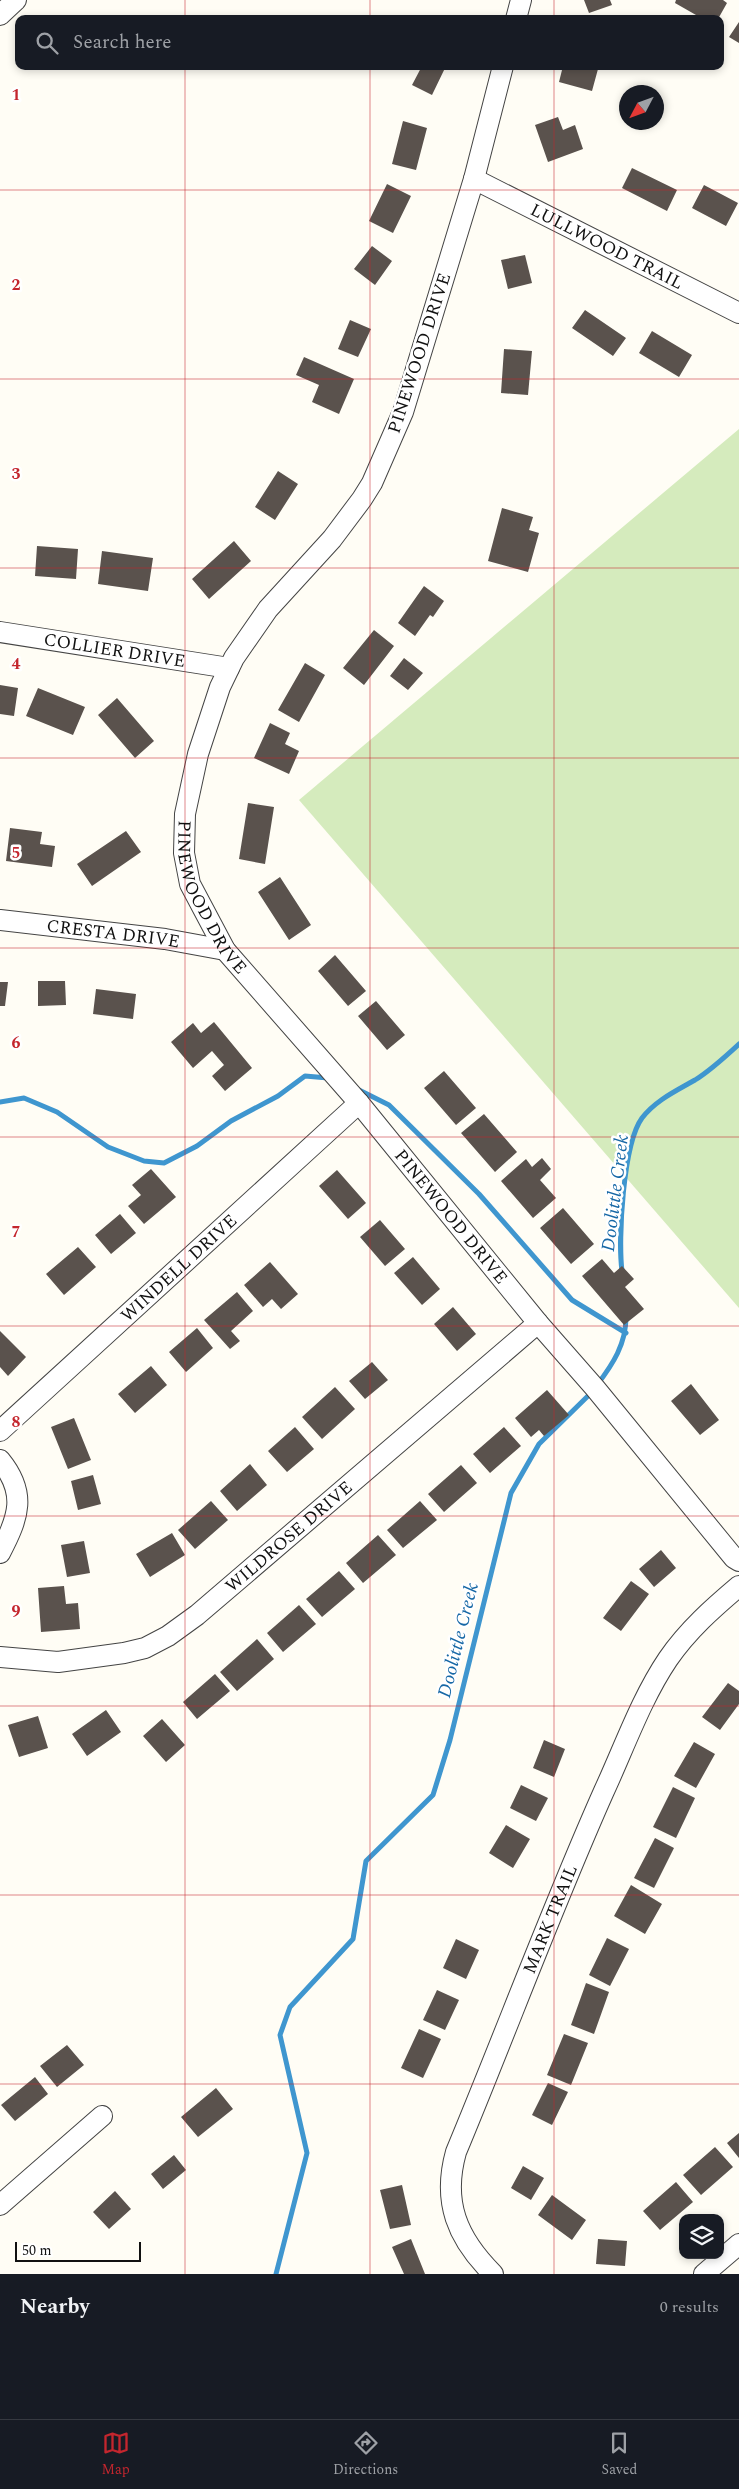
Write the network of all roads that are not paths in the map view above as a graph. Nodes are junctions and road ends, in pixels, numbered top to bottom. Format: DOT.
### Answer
graph roads {
  1 [pos="16,0"];
  2 [pos="521,0"];
  3 [pos="0,15"];
  4 [pos="517,15"];
  5 [pos="503,70"];
  6 [pos="474,179"];
  7 [pos="739,313"];
  8 [pos="0,632"];
  9 [pos="229,668"];
  10 [pos="0,920"];
  11 [pos="224,950"];
  12 [pos="359,1103"];
  13 [pos="538,1324"];
  14 [pos="0,1431"];
  15 [pos="0,1460"];
  16 [pos="0,1553"];
  17 [pos="739,1561"];
  18 [pos="739,1586"];
  19 [pos="0,1657"];
  20 [pos="102,2116"];
  21 [pos="0,2205"];
  22 [pos="739,2244"];
  23 [pos="492,2274"];
  24 [pos="704,2274"];
  1 -- 3 [label="street"];
  2 -- 4 [label="street"];
  5 -- 6 [label="street, PINEWOOD DRIVE"];
  6 -- 7 [label="street, LULLWOOD TRAIL"];
  6 -- 9 [label="street, PINEWOOD DRIVE"];
  8 -- 9 [label="street, COLLIER DRIVE"];
  9 -- 11 [label="street, PINEWOOD DRIVE"];
  10 -- 11 [label="street, CRESTA DRIVE"];
  11 -- 12 [label="street, PINEWOOD DRIVE"];
  12 -- 13 [label="street, PINEWOOD DRIVE"];
  12 -- 14 [label="street, WINDELL DRIVE"];
  13 -- 17 [label="street, PINEWOOD DRIVE"];
  13 -- 19 [label="street, WILDROSE DRIVE"];
  15 -- 16 [label="street"];
  18 -- 23 [label="street, MARK TRAIL"];
  20 -- 21 [label="street"];
  22 -- 24 [label="street"];
}
